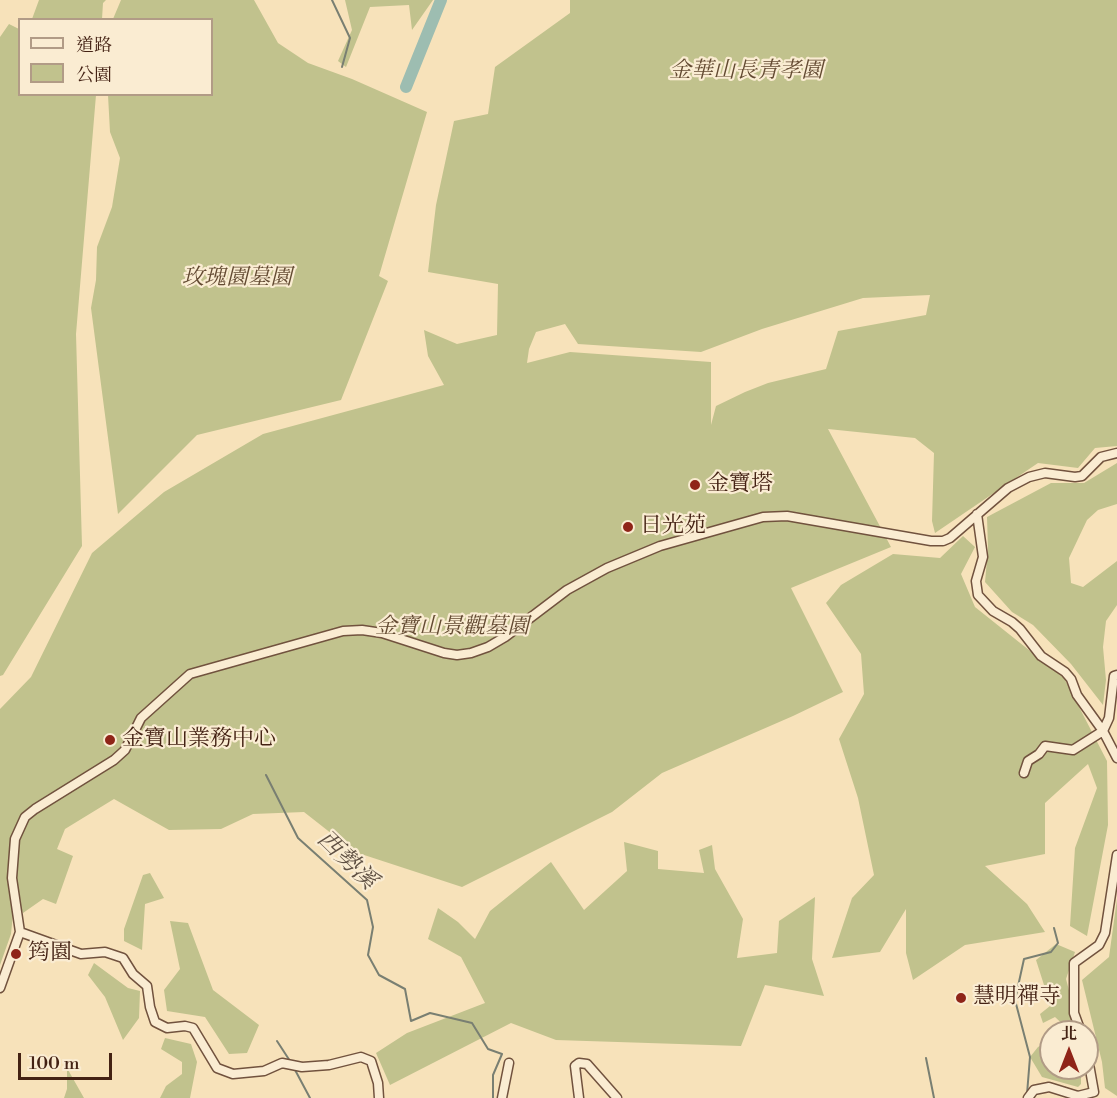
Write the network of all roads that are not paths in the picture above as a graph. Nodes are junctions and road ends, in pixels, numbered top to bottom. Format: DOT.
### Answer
graph roads {
  1 [pos="1117,453"];
  2 [pos="977,513"];
  3 [pos="1117,675"];
  4 [pos="1103,731"];
  5 [pos="1117,758"];
  6 [pos="1024,773"];
  7 [pos="1117,855"];
  8 [pos="20,932"];
  9 [pos="0,988"];
  10 [pos="1077,1020"];
  11 [pos="509,1063"];
  12 [pos="1092,1080"];
  13 [pos="379,1098"];
  14 [pos="502,1098"];
  15 [pos="579,1098"];
  16 [pos="616,1098"];
  17 [pos="1028,1098"];
  1 -- 2 [label="street"];
  2 -- 4 [label="street"];
  2 -- 8 [label="street"];
  3 -- 4 [label="street"];
  4 -- 5 [label="street"];
  4 -- 6 [label="street"];
  7 -- 10 [label="street"];
  8 -- 9 [label="street"];
  8 -- 13 [label="street"];
  11 -- 14 [label="street"];
  12 -- 17 [label="street"];
  15 -- 16 [label="street"];
}
